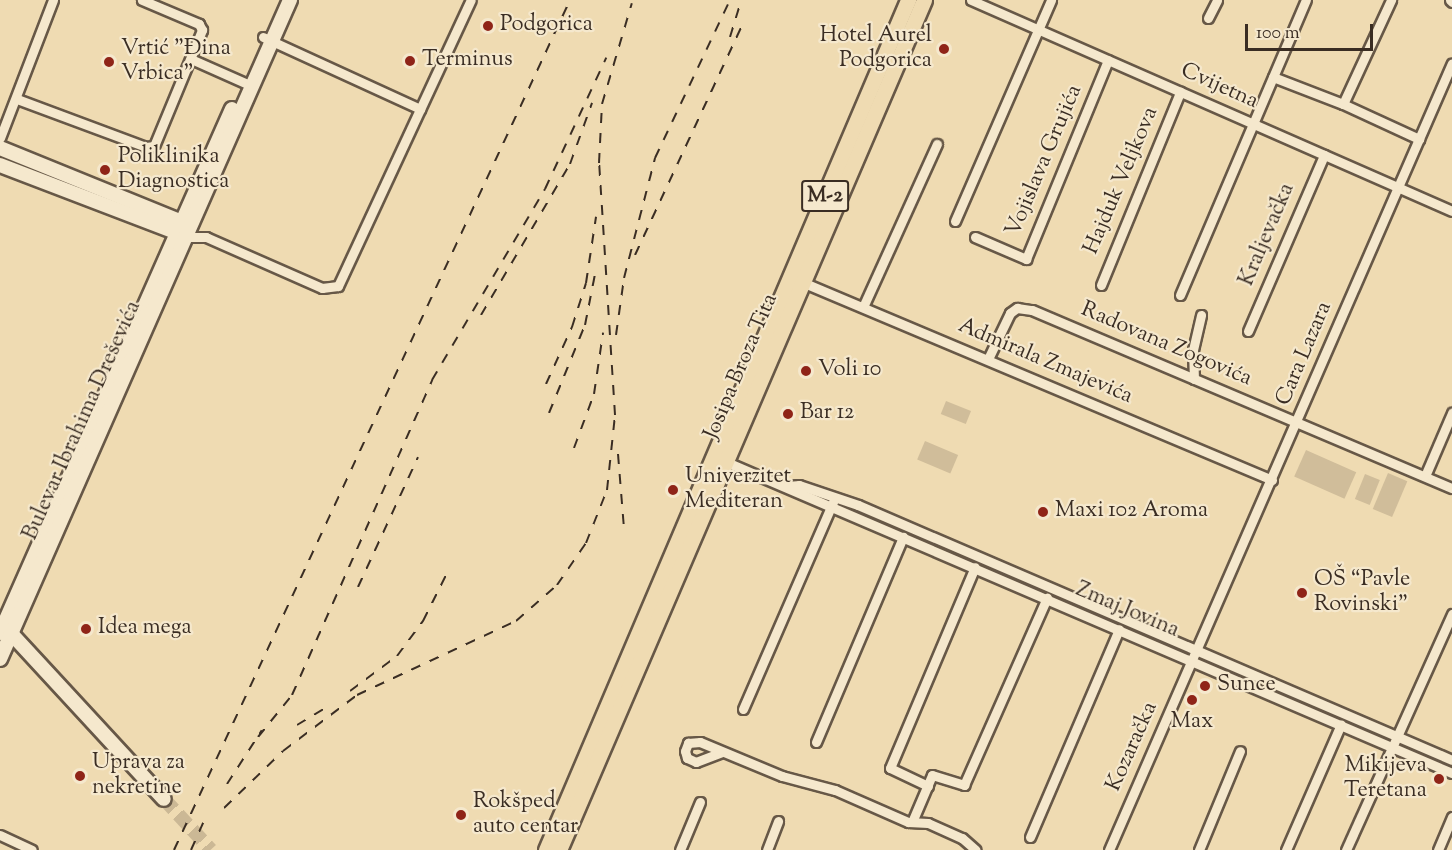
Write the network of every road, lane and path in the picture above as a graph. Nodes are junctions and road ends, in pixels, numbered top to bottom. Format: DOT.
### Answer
graph roads {
  1 [pos="53,0"];
  2 [pos="141,0"];
  3 [pos="280,0"];
  4 [pos="290,0"];
  5 [pos="471,0"];
  6 [pos="908,0"];
  7 [pos="924,0"];
  8 [pos="971,0"];
  9 [pos="1051,0"];
  10 [pos="1217,0"];
  11 [pos="1306,0"];
  12 [pos="1391,0"];
  13 [pos="1208,18"];
  14 [pos="1038,30"];
  15 [pos="267,39"];
  16 [pos="191,59"];
  17 [pos="1108,60"];
  18 [pos="1452,63"];
  19 [pos="1273,77"];
  20 [pos="248,84"];
  21 [pos="1180,92"];
  22 [pos="17,99"];
  23 [pos="1343,105"];
  24 [pos="420,109"];
  25 [pos="1253,123"];
  26 [pos="0,138"];
  27 [pos="1419,139"];
  28 [pos="937,144"];
  29 [pos="0,148"];
  30 [pos="1324,155"];
  31 [pos="0,165"];
  32 [pos="1398,187"];
  33 [pos="1452,211"];
  34 [pos="955,221"];
  35 [pos="184,229"];
  36 [pos="975,237"];
  37 [pos="802,282"];
  38 [pos="1101,285"];
  39 [pos="1179,295"];
  40 [pos="863,307"];
  41 [pos="1202,315"];
  42 [pos="1248,331"];
  43 [pos="988,358"];
  44 [pos="1194,379"];
  45 [pos="1452,413"];
  46 [pos="1297,422"];
  47 [pos="720,459"];
  48 [pos="1425,476"];
  49 [pos="1272,480"];
  50 [pos="1452,488"];
  51 [pos="833,501"];
  52 [pos="903,537"];
  53 [pos="975,567"];
  54 [pos="1047,598"];
  55 [pos="1452,614"];
  56 [pos="4,628"];
  57 [pos="1119,629"];
  58 [pos="1198,650"];
  59 [pos="0,659"];
  60 [pos="1193,661"];
  61 [pos="617,699"];
  62 [pos="743,709"];
  63 [pos="1341,724"];
  64 [pos="1396,734"];
  65 [pos="816,742"];
  66 [pos="1392,745"];
  67 [pos="1240,751"];
  68 [pos="722,752"];
  69 [pos="1452,760"];
  70 [pos="1452,773"];
  71 [pos="928,786"];
  72 [pos="164,799"];
  73 [pos="700,802"];
  74 [pos="1452,817"];
  75 [pos="778,821"];
  76 [pos="912,822"];
  77 [pos="0,835"];
  78 [pos="1030,837"];
  79 [pos="972,849"];
  80 [pos="32,850"];
  81 [pos="546,850"];
  82 [pos="558,850"];
  83 [pos="680,850"];
  84 [pos="766,850"];
  85 [pos="1110,850"];
  86 [pos="1199,850"];
  87 [pos="1286,850"];
  88 [pos="1347,850"];
  89 [pos="1438,850"];
  1 -- 22 [label="street"];
  2 -- 16 [label="street"];
  3 -- 15 [label="street"];
  4 -- 15 [label="street"];
  5 -- 24 [label="street"];
  6 -- 47 [label="main road, Josipa Broza Tita / M-2"];
  7 -- 37 [label="main road, Josipa Broza Tita / M-2"];
  8 -- 14 [label="street, Cvijetna"];
  9 -- 14 [label="street"];
  10 -- 13 [label="street"];
  11 -- 19 [label="street"];
  12 -- 23 [label="street"];
  14 -- 17 [label="street, Cvijetna"];
  14 -- 34 [label="street"];
  15 -- 20 [label="street, Bulevar Ibrahima Dreševića"];
  15 -- 24 [label="street"];
  16 -- 20 [label="street"];
  16 -- 22 [label="street"];
  17 -- 21 [label="street, Cvijetna"];
  17 -- 36 [label="street, Vojislava Grujića"];
  18 -- 27 [label="street, Cara Lazara"];
  19 -- 23 [label="street"];
  19 -- 25 [label="street"];
  20 -- 35 [label="street, Bulevar Ibrahima Dreševića"];
  21 -- 25 [label="street, Cvijetna"];
  21 -- 38 [label="street, Hajduk Veljkova"];
  22 -- 26 [label="street"];
  23 -- 27 [label="street"];
  24 -- 35 [label="street"];
  25 -- 30 [label="street, Cvijetna"];
  25 -- 39 [label="street"];
  27 -- 32 [label="street, Cara Lazara"];
  28 -- 40 [label="street"];
  29 -- 35 [label="street"];
  30 -- 32 [label="street, Cvijetna"];
  30 -- 42 [label="street, Kraljevačka"];
  31 -- 35 [label="street"];
  32 -- 33 [label="street, Cvijetna"];
  32 -- 46 [label="street, Cara Lazara"];
  35 -- 56 [label="street, Bulevar Ibrahima Dreševića"];
  37 -- 40 [label="street, Admirala Zmajevića"];
  37 -- 47 [label="main road, Josipa Broza Tita / M-2"];
  40 -- 43 [label="street, Admirala Zmajevića"];
  41 -- 44 [label="street"];
  43 -- 44 [label="street, Radovana Zogovića"];
  43 -- 49 [label="street, Admirala Zmajevića"];
  44 -- 46 [label="street, Radovana Zogovića"];
  45 -- 48 [label="street"];
  46 -- 48 [label="street, Radovana Zogovića"];
  46 -- 49 [label="street, Cara Lazara"];
  47 -- 51 [label="street, Zmaj Jovina"];
  47 -- 61 [label="main road, Josipa Broza Tita / M-2"];
  48 -- 50 [label="street, Radovana Zogovića"];
  49 -- 58 [label="street, Cara Lazara"];
  51 -- 52 [label="street, Zmaj Jovina"];
  51 -- 58 [label="street, Zmaj Jovina"];
  51 -- 62 [label="street"];
  52 -- 53 [label="street, Zmaj Jovina"];
  52 -- 65 [label="street"];
  53 -- 54 [label="street, Zmaj Jovina"];
  53 -- 71 [label="street"];
  54 -- 57 [label="street, Zmaj Jovina"];
  54 -- 71 [label="street"];
  55 -- 64 [label="street"];
  56 -- 59 [label="street, Bulevar Ibrahima Dreševića"];
  56 -- 72 [label="street"];
  57 -- 60 [label="street, Zmaj Jovina"];
  57 -- 78 [label="street"];
  58 -- 60 [label="street, Cara Lazara"];
  58 -- 64 [label="street, Zmaj Jovina"];
  60 -- 63 [label="street, Zmaj Jovina"];
  60 -- 85 [label="street, Kozaračka"];
  61 -- 81 [label="main road, Josipa Broza Tita / M-2"];
  61 -- 82 [label="main road, Josipa Broza Tita / M-2"];
  63 -- 66 [label="street, Zmaj Jovina"];
  63 -- 87 [label="street"];
  64 -- 66 [label="street"];
  64 -- 69 [label="street, Zmaj Jovina"];
  66 -- 70 [label="street, Zmaj Jovina"];
  66 -- 88 [label="street"];
  67 -- 86 [label="street"];
  68 -- 76 [label="street"];
  71 -- 76 [label="street"];
  73 -- 83 [label="street"];
  74 -- 89 [label="street"];
  75 -- 84 [label="street"];
  76 -- 79 [label="street"];
  77 -- 80 [label="street"];
}
